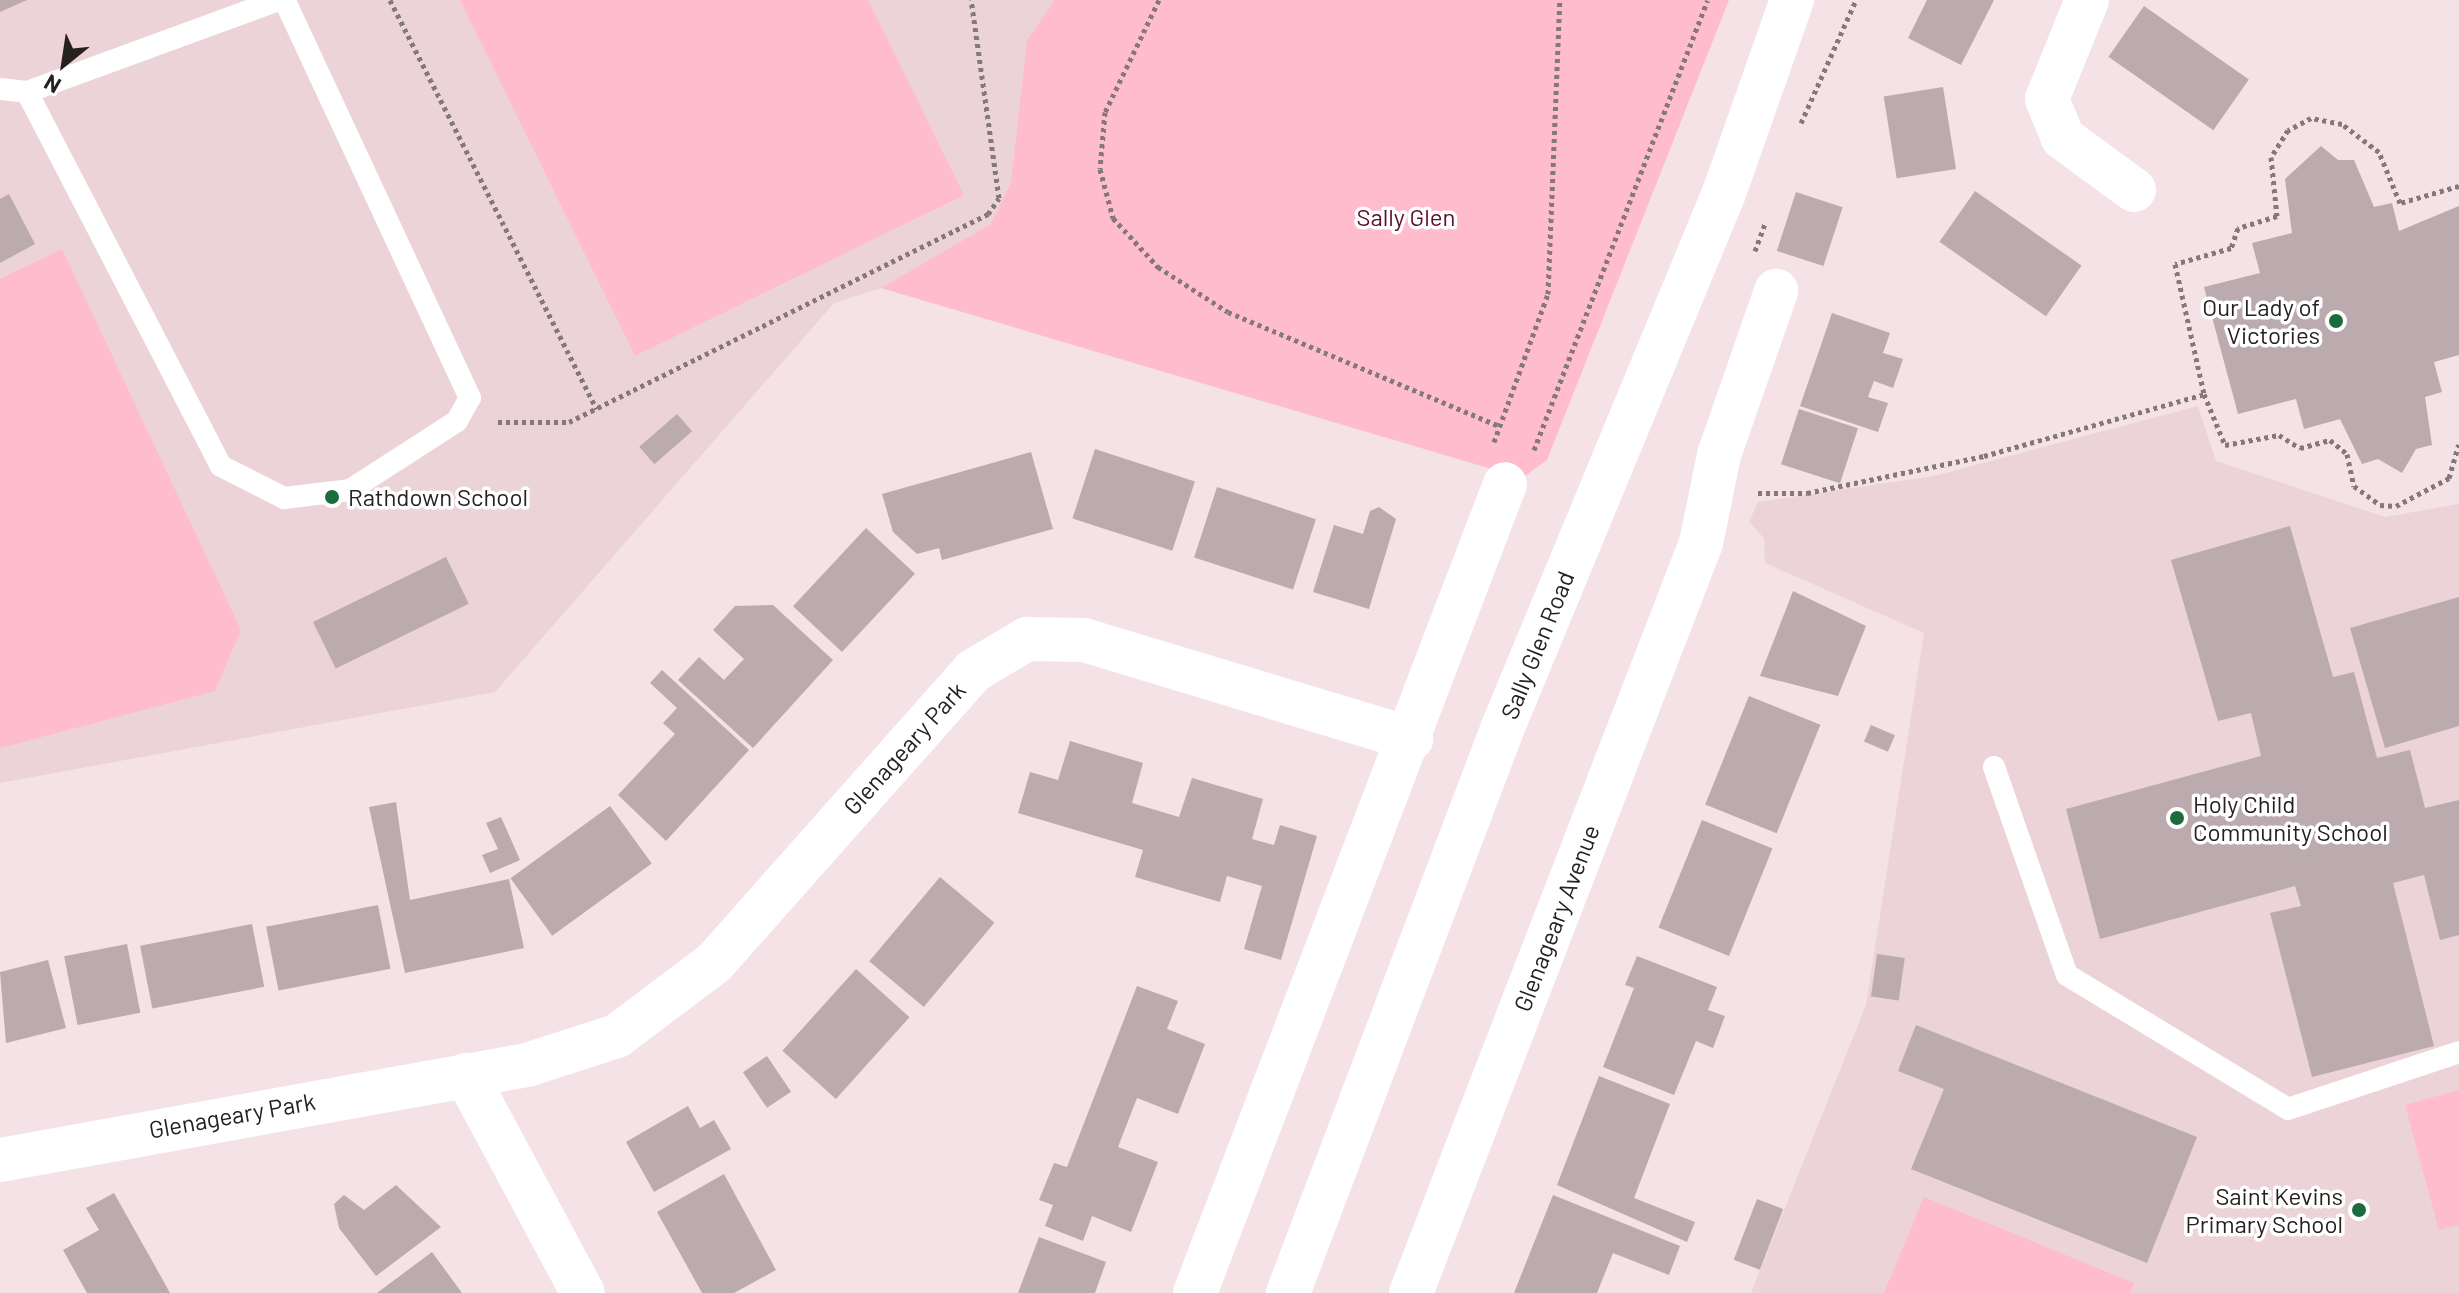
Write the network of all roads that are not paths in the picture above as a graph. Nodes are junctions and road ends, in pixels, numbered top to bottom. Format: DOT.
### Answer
graph roads {
  1 [pos="282,0"];
  2 [pos="1792,0"];
  3 [pos="2087,0"];
  4 [pos="0,89"];
  5 [pos="27,92"];
  6 [pos="2134,190"];
  7 [pos="1776,291"];
  8 [pos="1519,470"];
  9 [pos="1411,739"];
  10 [pos="1994,767"];
  11 [pos="2459,1052"];
  12 [pos="466,1075"];
  13 [pos="0,1160"];
  14 [pos="583,1293"];
  15 [pos="1195,1293"];
  16 [pos="1288,1293"];
  17 [pos="1411,1293"];
  1 -- 5 [label="lane"];
  1 -- 5 [label="lane"];
  2 -- 16 [label="street, Sally Glen Road"];
  3 -- 6 [label="street"];
  4 -- 5 [label="lane"];
  7 -- 17 [label="street, Glenageary Avenue"];
  8 -- 9 [label="street"];
  9 -- 12 [label="street, Glenageary Park"];
  9 -- 15 [label="street"];
  10 -- 11 [label="lane"];
  12 -- 13 [label="street, Glenageary Park"];
  12 -- 14 [label="street"];
}
